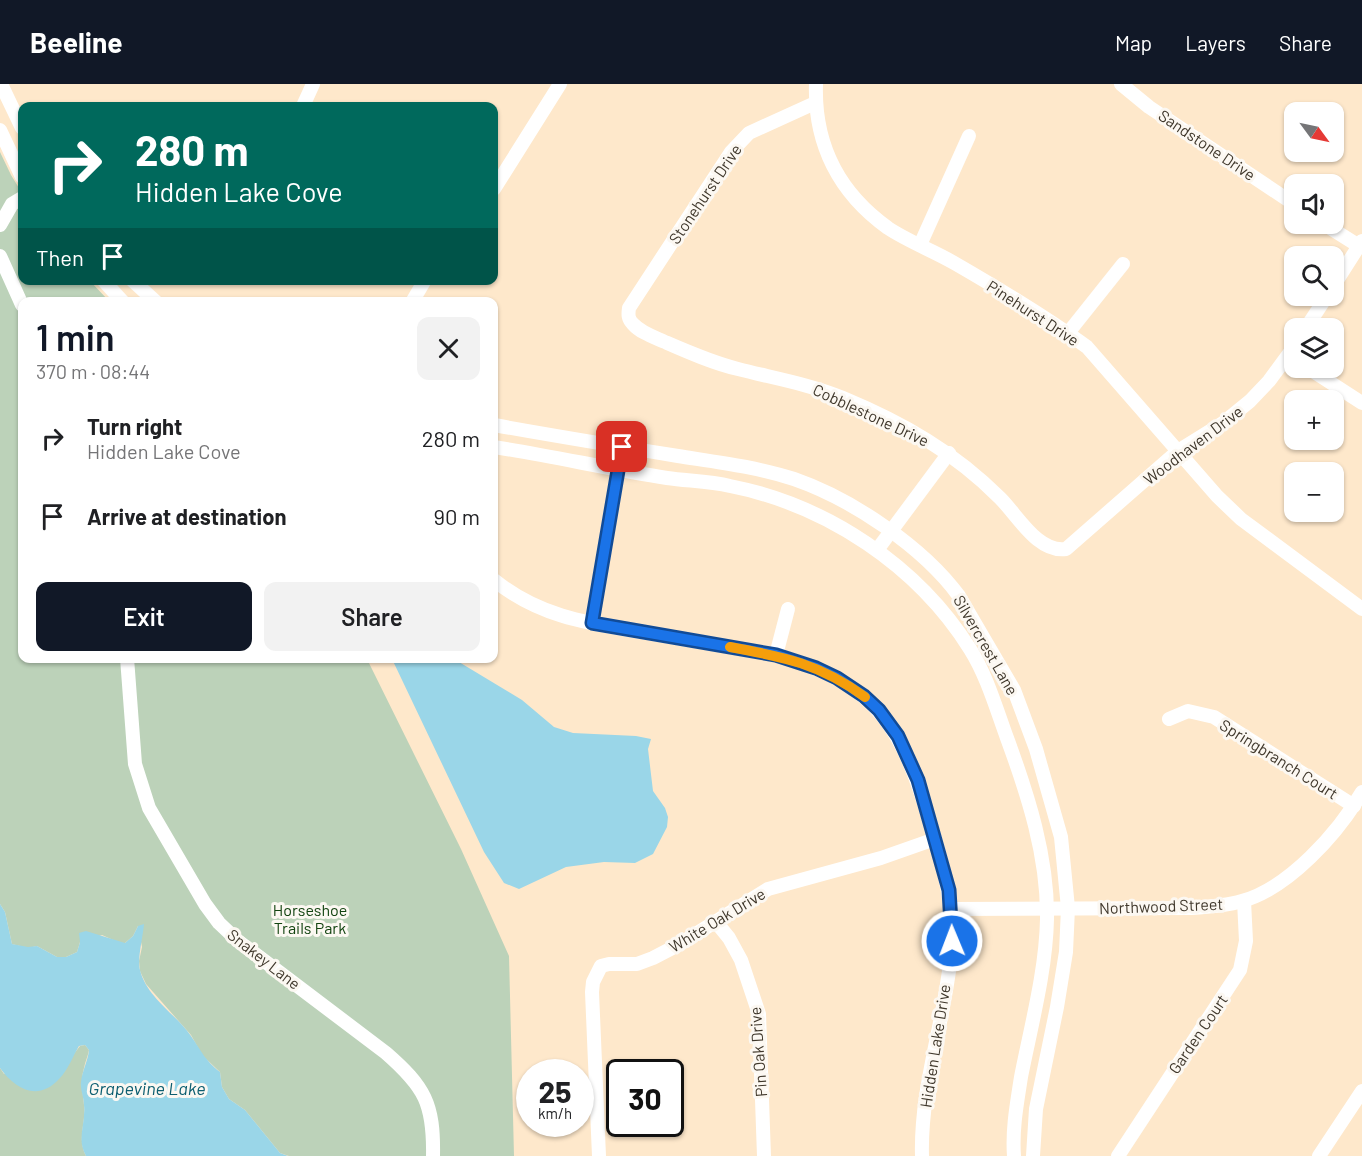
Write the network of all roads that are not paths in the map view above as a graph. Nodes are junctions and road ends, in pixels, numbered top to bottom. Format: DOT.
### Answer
graph roads {
  1 [pos="1,84"];
  2 [pos="313,84"];
  3 [pos="560,84"];
  4 [pos="816,84"];
  5 [pos="1121,84"];
  6 [pos="305,102"];
  7 [pos="815,103"];
  8 [pos="18,120"];
  9 [pos="0,130"];
  10 [pos="969,136"];
  11 [pos="18,168"];
  12 [pos="498,183"];
  13 [pos="1284,197"];
  14 [pos="18,200"];
  15 [pos="0,225"];
  16 [pos="1342,234"];
  17 [pos="1360,244"];
  18 [pos="920,246"];
  19 [pos="0,256"];
  20 [pos="1123,264"];
  21 [pos="1344,269"];
  22 [pos="108,285"];
  23 [pos="137,285"];
  24 [pos="18,297"];
  25 [pos="118,297"];
  26 [pos="151,297"];
  27 [pos="629,319"];
  28 [pos="1068,333"];
  29 [pos="1284,364"];
  30 [pos="1323,378"];
  31 [pos="1362,403"];
  32 [pos="498,426"];
  33 [pos="622,447"];
  34 [pos="498,448"];
  35 [pos="1178,452"];
  36 [pos="949,453"];
  37 [pos="618,469"];
  38 [pos="890,531"];
  39 [pos="1051,549"];
  40 [pos="877,550"];
  41 [pos="498,583"];
  42 [pos="788,609"];
  43 [pos="1362,609"];
  44 [pos="592,623"];
  45 [pos="776,655"];
  46 [pos="127,663"];
  47 [pos="1169,719"];
  48 [pos="1362,792"];
  49 [pos="1354,806"];
  50 [pos="935,839"];
  51 [pos="1244,901"];
  52 [pos="1046,908"];
  53 [pos="1068,908"];
  54 [pos="951,909"];
  55 [pos="716,922"];
  56 [pos="1362,1090"];
  57 [pos="434,1156"];
  58 [pos="599,1156"];
  59 [pos="764,1156"];
  60 [pos="922,1156"];
  61 [pos="1014,1156"];
  62 [pos="1033,1156"];
  63 [pos="1118,1156"];
  64 [pos="1319,1156"];
  1 -- 8 [label="street"];
  2 -- 6 [label="street"];
  3 -- 12 [label="street"];
  4 -- 7 [label="street, Pinehurst Drive"];
  5 -- 13 [label="street, Sandstone Drive"];
  7 -- 18 [label="street, Pinehurst Drive"];
  7 -- 27 [label="street, Stonehurst Drive"];
  9 -- 11 [label="street"];
  10 -- 18 [label="street"];
  14 -- 15 [label="street"];
  16 -- 17 [label="street"];
  17 -- 21 [label="street"];
  18 -- 28 [label="street, Pinehurst Drive"];
  19 -- 24 [label="street"];
  20 -- 28 [label="street"];
  22 -- 25 [label="street"];
  23 -- 26 [label="street"];
  27 -- 36 [label="street, Cobblestone Drive"];
  28 -- 35 [label="street, Pinehurst Drive"];
  29 -- 35 [label="street, Woodhaven Drive"];
  30 -- 31 [label="street"];
  32 -- 33 [label="street, Silvercrest Lane"];
  33 -- 37 [label="street"];
  33 -- 38 [label="street, Silvercrest Lane"];
  34 -- 37 [label="street, Silvercrest Lane"];
  35 -- 39 [label="street, Woodhaven Drive"];
  35 -- 43 [label="street, Pinehurst Drive"];
  36 -- 38 [label="street"];
  36 -- 39 [label="street, Cobblestone Drive"];
  37 -- 40 [label="street, Silvercrest Lane"];
  37 -- 44 [label="street"];
  38 -- 40 [label="street"];
  38 -- 53 [label="street, Silvercrest Lane"];
  40 -- 52 [label="street, Silvercrest Lane"];
  41 -- 44 [label="street, Hidden Lake Drive"];
  42 -- 45 [label="street"];
  44 -- 45 [label="street, Hidden Lake Drive"];
  45 -- 50 [label="street, Hidden Lake Drive"];
  46 -- 57 [label="street, Snakey Lane"];
  47 -- 49 [label="street, Springbranch Court"];
  48 -- 49 [label="street, Northwood Street"];
  49 -- 51 [label="street, Northwood Street"];
  50 -- 54 [label="street, Hidden Lake Drive"];
  50 -- 55 [label="street, White Oak Drive"];
  51 -- 53 [label="street, Northwood Street"];
  51 -- 63 [label="street, Garden Court"];
  52 -- 53 [label="street, Northwood Street"];
  52 -- 54 [label="street, Northwood Street"];
  52 -- 61 [label="street, Silvercrest Lane"];
  53 -- 62 [label="street, Silvercrest Lane"];
  54 -- 60 [label="street, Hidden Lake Drive"];
  55 -- 58 [label="street, White Oak Drive"];
  55 -- 59 [label="street, Pin Oak Drive"];
  56 -- 64 [label="street"];
}
